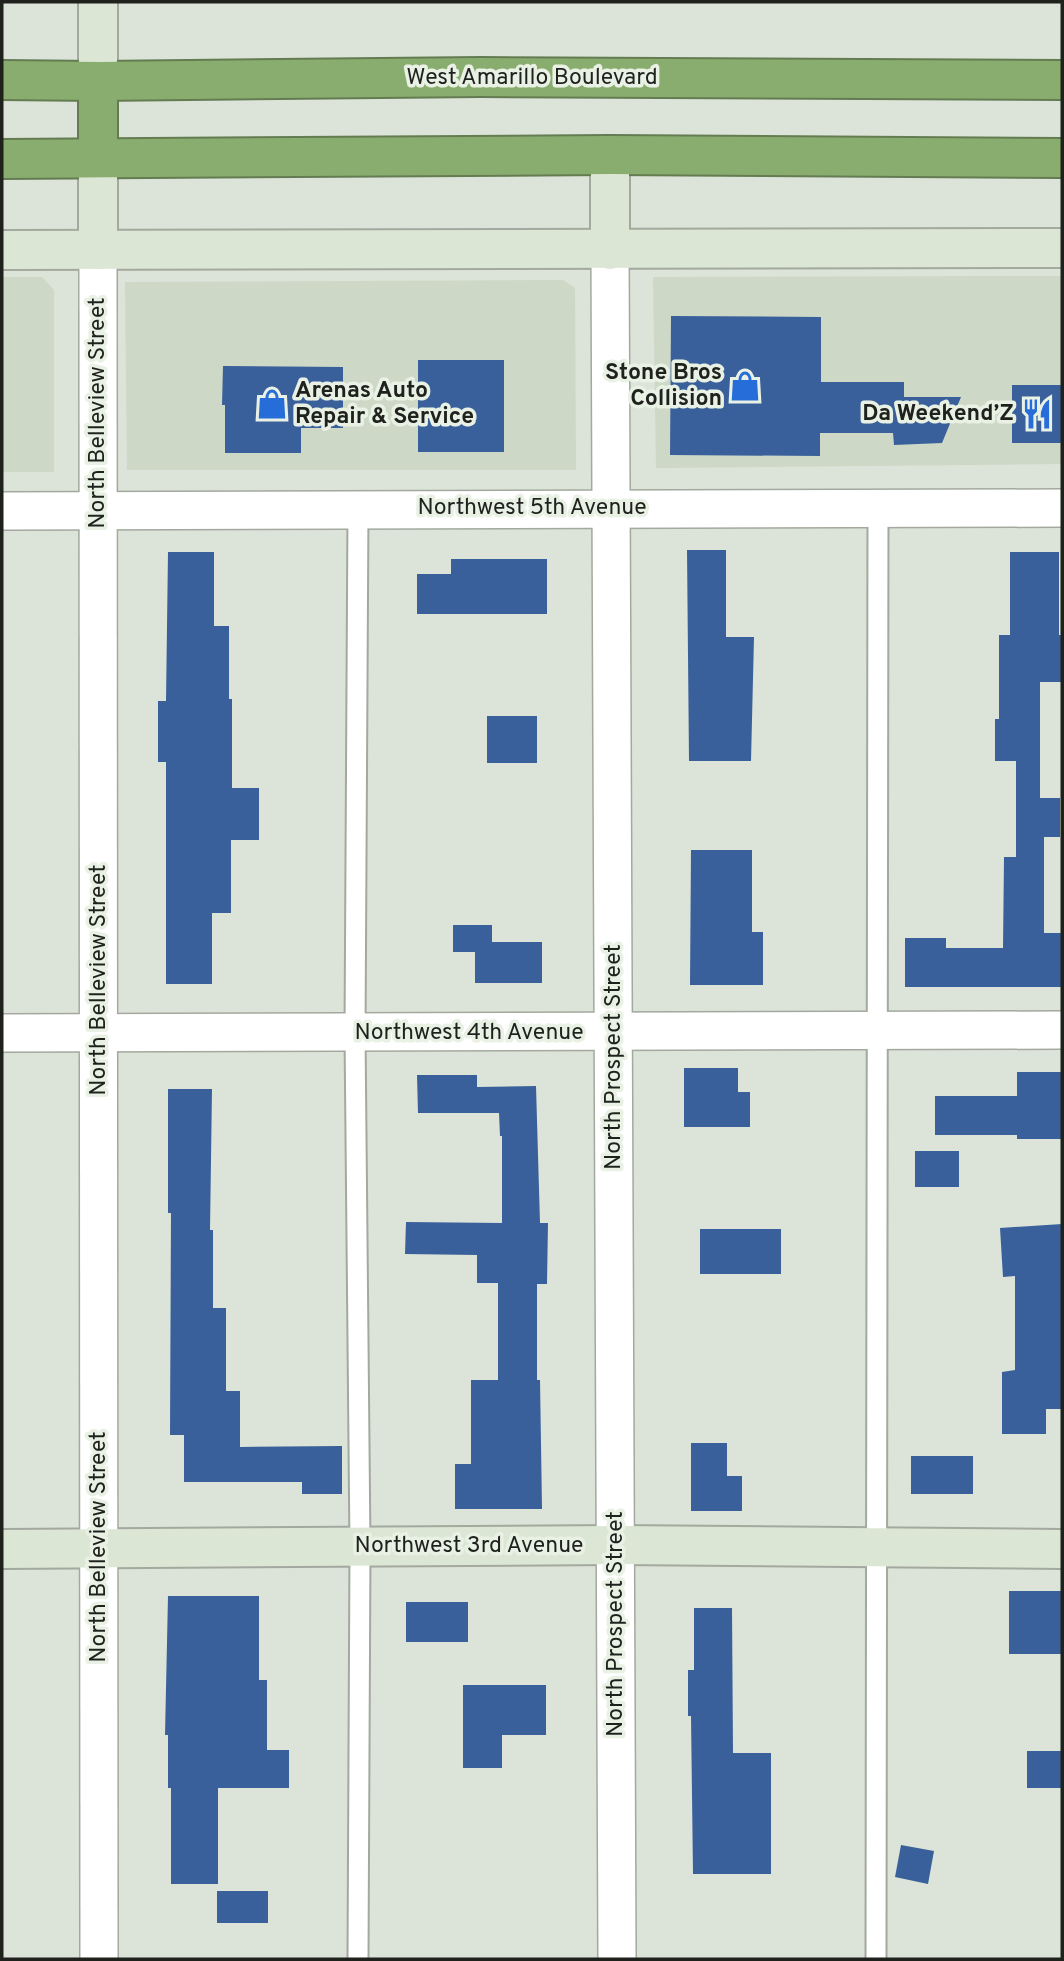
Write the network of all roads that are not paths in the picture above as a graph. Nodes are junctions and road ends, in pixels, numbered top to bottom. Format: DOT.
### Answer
graph roads {
  1 [pos="98,2"];
  2 [pos="1062,79"];
  3 [pos="2,80"];
  4 [pos="98,82"];
  5 [pos="610,155"];
  6 [pos="98,158"];
  7 [pos="1062,158"];
  8 [pos="2,159"];
  9 [pos="1062,248"];
  10 [pos="2,250"];
  11 [pos="98,250"];
  12 [pos="610,250"];
  13 [pos="611,508"];
  14 [pos="878,508"];
  15 [pos="1062,508"];
  16 [pos="358,509"];
  17 [pos="98,510"];
  18 [pos="2,511"];
  19 [pos="1062,1030"];
  20 [pos="875,1031"];
  21 [pos="613,1032"];
  22 [pos="2,1033"];
  23 [pos="99,1033"];
  24 [pos="355,1033"];
  25 [pos="616,1545"];
  26 [pos="360,1547"];
  27 [pos="878,1548"];
  28 [pos="2,1549"];
  29 [pos="99,1549"];
  30 [pos="1062,1549"];
  31 [pos="99,1959"];
  32 [pos="358,1959"];
  33 [pos="617,1959"];
  34 [pos="876,1959"];
  1 -- 4 [label="street, North Belleview Street"];
  2 -- 4 [label="highway, West Amarillo Boulevard"];
  3 -- 4 [label="highway, West Amarillo Boulevard"];
  4 -- 6 [label="highway, North Belleview Street"];
  5 -- 6 [label="highway"];
  5 -- 7 [label="highway"];
  5 -- 12 [label="street, North Prospect Street"];
  6 -- 8 [label="highway"];
  6 -- 11 [label="street, North Belleview Street"];
  9 -- 12 [label="street"];
  10 -- 11 [label="street"];
  11 -- 12 [label="street"];
  11 -- 17 [label="street, North Belleview Street"];
  12 -- 13 [label="street, North Prospect Street"];
  13 -- 14 [label="street, Northwest 5th Avenue"];
  13 -- 16 [label="street, Northwest 5th Avenue"];
  13 -- 21 [label="street, North Prospect Street"];
  14 -- 15 [label="street, Northwest 5th Avenue"];
  14 -- 20 [label="lane"];
  16 -- 17 [label="street, Northwest 5th Avenue"];
  16 -- 24 [label="lane"];
  17 -- 18 [label="street, Northwest 5th Avenue"];
  17 -- 23 [label="street, North Belleview Street"];
  19 -- 20 [label="street, Northwest 4th Avenue"];
  20 -- 21 [label="street, Northwest 4th Avenue"];
  20 -- 27 [label="lane"];
  21 -- 24 [label="street, Northwest 4th Avenue"];
  21 -- 25 [label="street, North Prospect Street"];
  22 -- 23 [label="street, Northwest 4th Avenue"];
  23 -- 24 [label="street, Northwest 4th Avenue"];
  23 -- 29 [label="street, North Belleview Street"];
  24 -- 26 [label="lane"];
  25 -- 26 [label="street, Northwest 3rd Avenue"];
  25 -- 27 [label="street, Northwest 3rd Avenue"];
  25 -- 33 [label="street, North Prospect Street"];
  26 -- 29 [label="street, Northwest 3rd Avenue"];
  26 -- 32 [label="lane"];
  27 -- 30 [label="street, Northwest 3rd Avenue"];
  27 -- 34 [label="lane"];
  28 -- 29 [label="street, Northwest 3rd Avenue"];
  29 -- 31 [label="street, North Belleview Street"];
}
